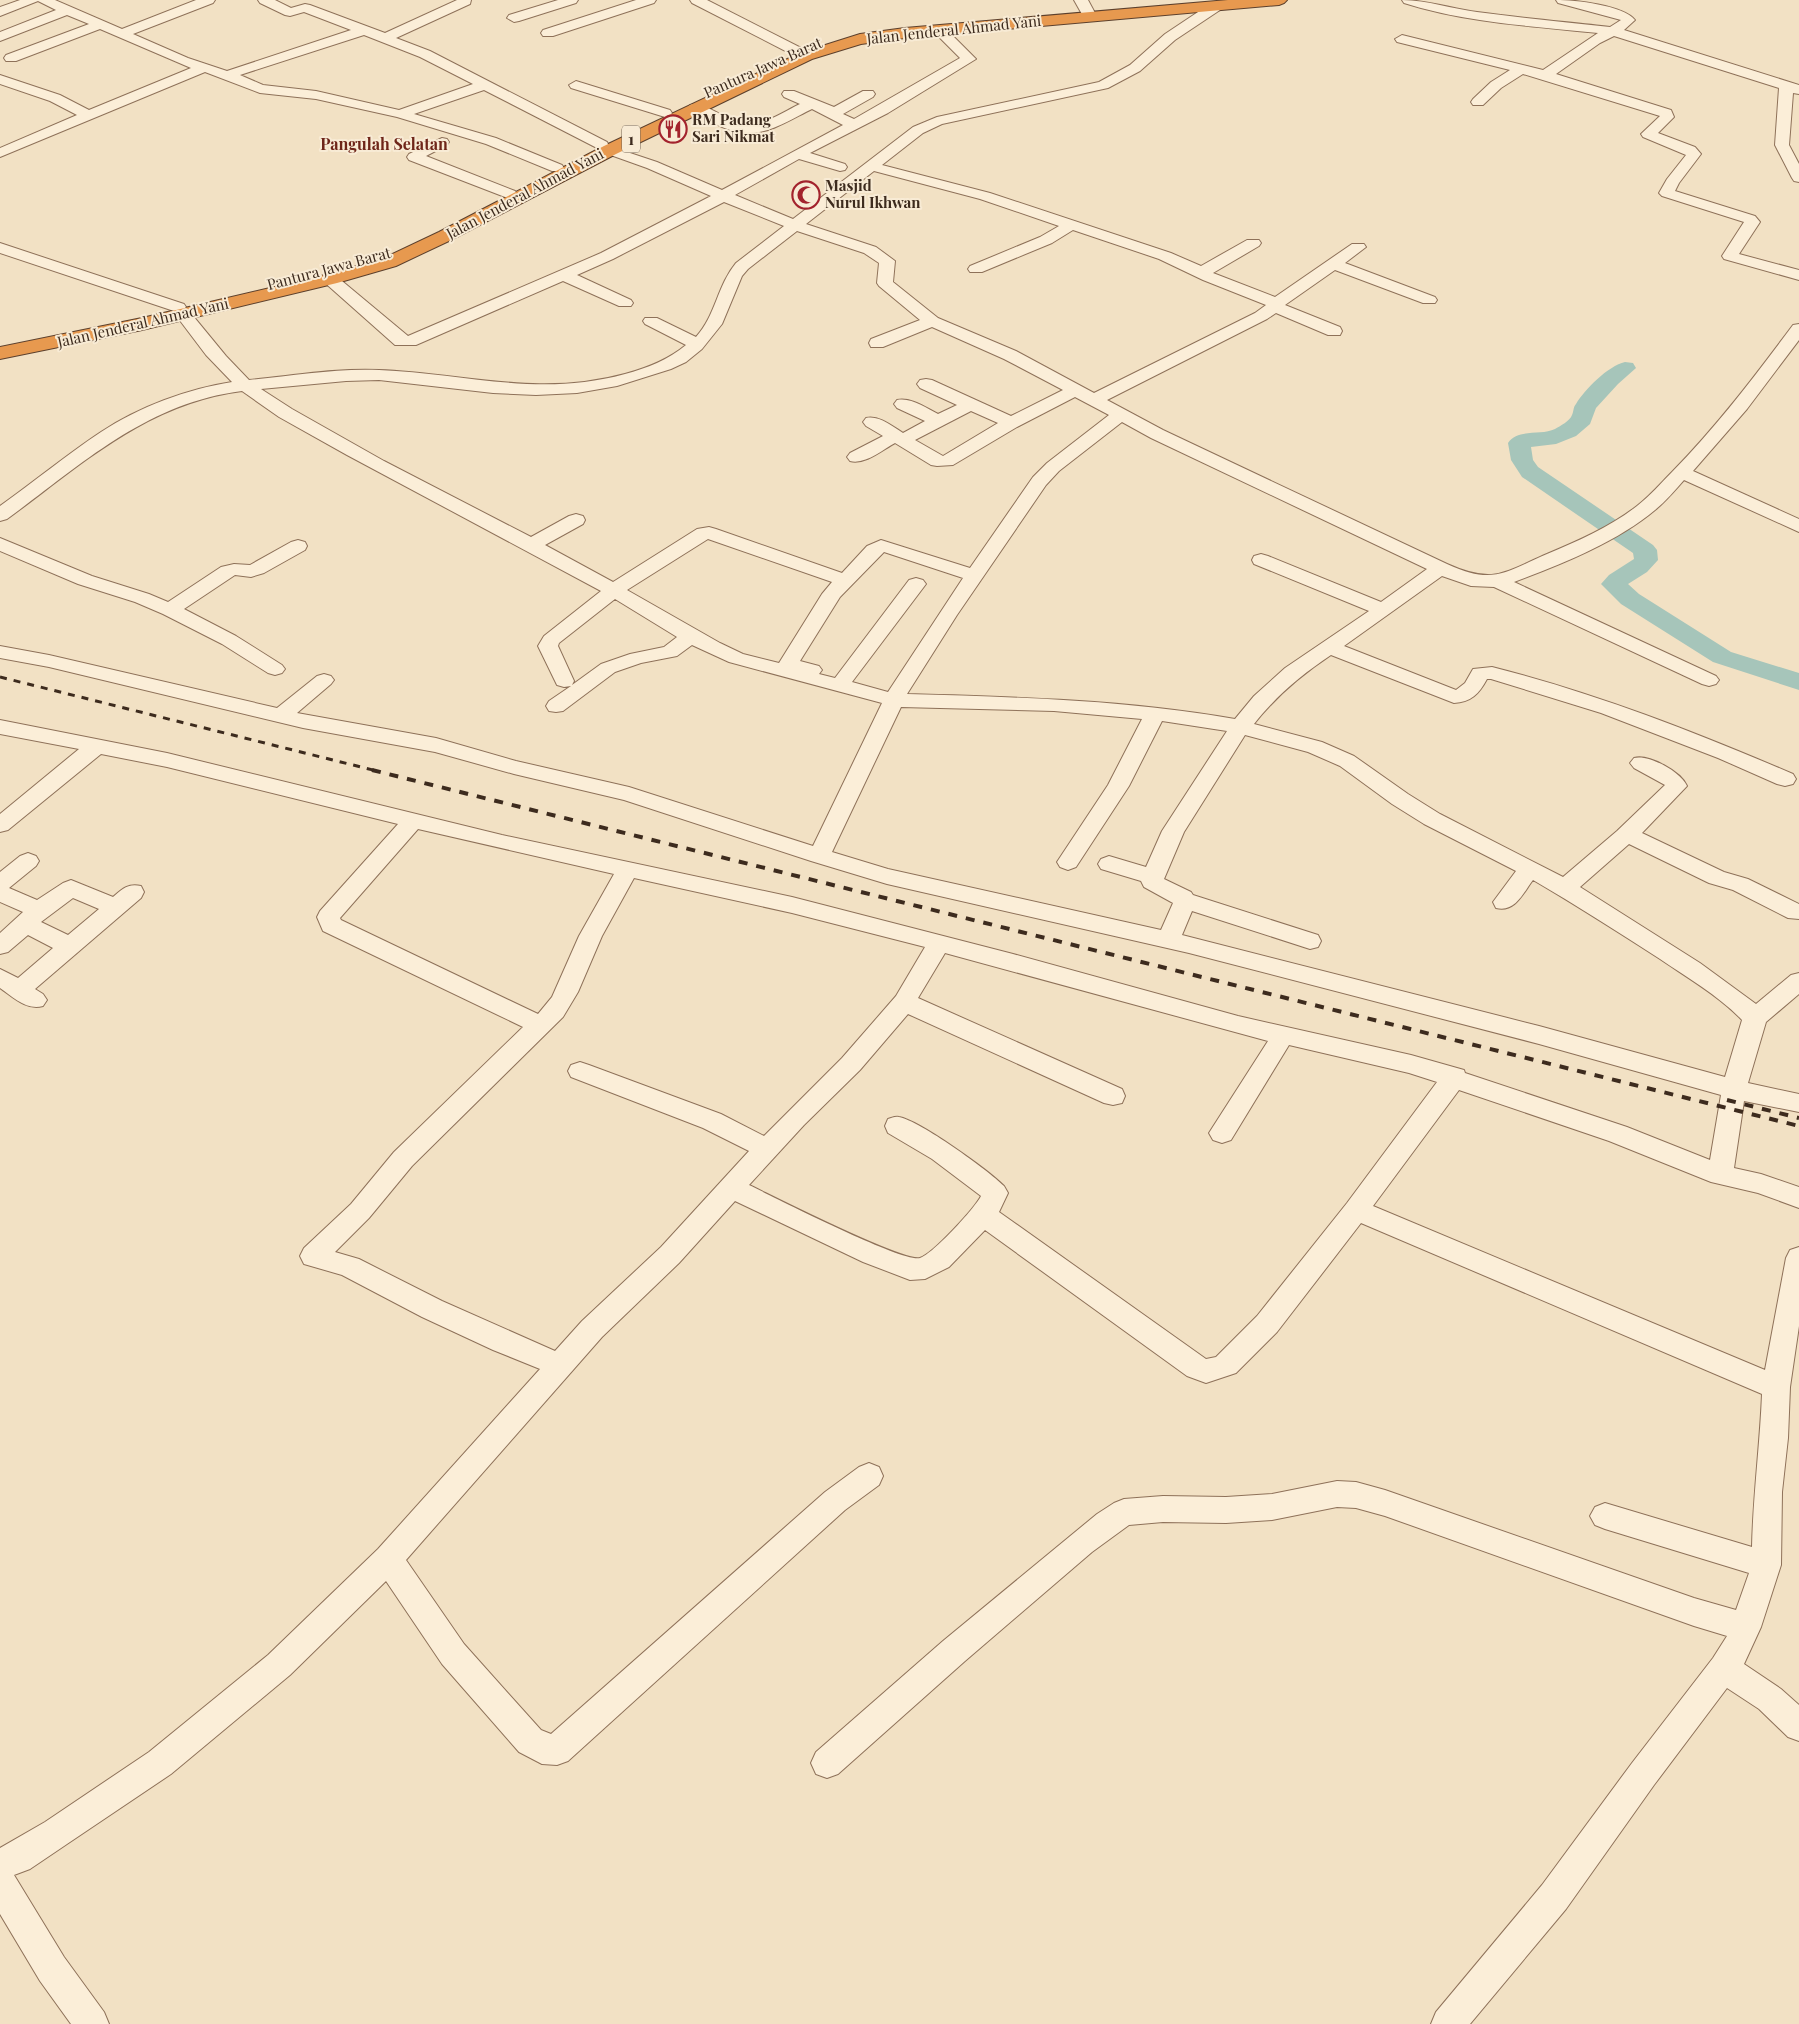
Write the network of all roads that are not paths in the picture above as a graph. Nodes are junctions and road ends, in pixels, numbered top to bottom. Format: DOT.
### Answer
graph roads {
  1 [pos="32,0"];
  2 [pos="44,0"];
  3 [pos="208,0"];
  4 [pos="265,0"];
  5 [pos="571,0"];
  6 [pos="649,0"];
  7 [pos="697,0"];
  8 [pos="1279,0"];
  9 [pos="1409,0"];
  10 [pos="1438,0"];
  11 [pos="1563,0"];
  12 [pos="465,1"];
  13 [pos="551,2"];
  14 [pos="1214,3"];
  15 [pos="1084,7"];
  16 [pos="67,10"];
  17 [pos="0,12"];
  18 [pos="1456,13"];
  19 [pos="514,18"];
  20 [pos="102,24"];
  21 [pos="366,30"];
  22 [pos="939,30"];
  23 [pos="1613,31"];
  24 [pos="548,33"];
  25 [pos="122,34"];
  26 [pos="0,37"];
  27 [pos="386,38"];
  28 [pos="1402,39"];
  29 [pos="801,54"];
  30 [pos="11,58"];
  31 [pos="203,68"];
  32 [pos="1520,69"];
  33 [pos="227,75"];
  34 [pos="1545,75"];
  35 [pos="0,79"];
  36 [pos="484,85"];
  37 [pos="576,85"];
  38 [pos="1792,88"];
  39 [pos="789,94"];
  40 [pos="868,94"];
  41 [pos="1478,102"];
  42 [pos="813,103"];
  43 [pos="695,108"];
  44 [pos="834,113"];
  45 [pos="400,114"];
  46 [pos="665,114"];
  47 [pos="89,116"];
  48 [pos="855,125"];
  49 [pos="442,142"];
  50 [pos="606,148"];
  51 [pos="0,153"];
  52 [pos="797,154"];
  53 [pos="870,166"];
  54 [pos="840,167"];
  55 [pos="557,168"];
  56 [pos="1799,178"];
  57 [pos="510,194"];
  58 [pos="722,195"];
  59 [pos="796,225"];
  60 [pos="1072,225"];
  61 [pos="1254,243"];
  62 [pos="1358,247"];
  63 [pos="0,248"];
  64 [pos="1334,265"];
  65 [pos="976,269"];
  66 [pos="1205,274"];
  67 [pos="564,275"];
  68 [pos="1799,276"];
  69 [pos="330,279"];
  70 [pos="1428,300"];
  71 [pos="625,303"];
  72 [pos="1274,305"];
  73 [pos="180,310"];
  74 [pos="651,321"];
  75 [pos="932,321"];
  76 [pos="1799,329"];
  77 [pos="1334,331"];
  78 [pos="877,343"];
  79 [pos="697,344"];
  80 [pos="0,346"];
  81 [pos="0,353"];
  82 [pos="926,384"];
  83 [pos="246,386"];
  84 [pos="1076,390"];
  85 [pos="1093,400"];
  86 [pos="903,404"];
  87 [pos="971,404"];
  88 [pos="1120,415"];
  89 [pos="938,421"];
  90 [pos="872,422"];
  91 [pos="1011,423"];
  92 [pos="900,438"];
  93 [pos="856,457"];
  94 [pos="1682,472"];
  95 [pos="0,515"];
  96 [pos="576,520"];
  97 [pos="1799,526"];
  98 [pos="0,544"];
  99 [pos="531,545"];
  100 [pos="298,546"];
  101 [pos="1261,560"];
  102 [pos="1440,568"];
  103 [pos="974,575"];
  104 [pos="844,580"];
  105 [pos="1496,581"];
  106 [pos="916,584"];
  107 [pos="613,591"];
  108 [pos="170,610"];
  109 [pos="1383,610"];
  110 [pos="690,636"];
  111 [pos="1329,647"];
  112 [pos="0,652"];
  113 [pos="785,668"];
  114 [pos="275,669"];
  115 [pos="324,680"];
  116 [pos="1709,680"];
  117 [pos="564,681"];
  118 [pos="841,682"];
  119 [pos="896,696"];
  120 [pos="556,706"];
  121 [pos="1156,714"];
  122 [pos="281,716"];
  123 [pos="0,727"];
  124 [pos="1240,727"];
  125 [pos="98,745"];
  126 [pos="1641,763"];
  127 [pos="1785,779"];
  128 [pos="413,820"];
  129 [pos="1,826"];
  130 [pos="1626,834"];
  131 [pos="819,856"];
  132 [pos="28,861"];
  133 [pos="1068,862"];
  134 [pos="1109,864"];
  135 [pos="1530,868"];
  136 [pos="628,870"];
  137 [pos="1152,877"];
  138 [pos="0,884"];
  139 [pos="1565,888"];
  140 [pos="133,892"];
  141 [pos="0,894"];
  142 [pos="1185,902"];
  143 [pos="1504,902"];
  144 [pos="115,907"];
  145 [pos="1796,912"];
  146 [pos="31,918"];
  147 [pos="1168,940"];
  148 [pos="1310,941"];
  149 [pos="939,944"];
  150 [pos="0,946"];
  151 [pos="71,947"];
  152 [pos="0,977"];
  153 [pos="1799,981"];
  154 [pos="31,992"];
  155 [pos="904,1002"];
  156 [pos="1755,1018"];
  157 [pos="540,1025"];
  158 [pos="1283,1036"];
  159 [pos="580,1071"];
  160 [pos="1455,1077"];
  161 [pos="1734,1089"];
  162 [pos="1113,1096"];
  163 [pos="1799,1103"];
  164 [pos="897,1126"];
  165 [pos="1222,1134"];
  166 [pos="766,1149"];
  167 [pos="1720,1175"];
  168 [pos="731,1188"];
  169 [pos="1799,1198"];
  170 [pos="1356,1210"];
  171 [pos="983,1215"];
  172 [pos="1799,1258"];
  173 [pos="560,1365"];
  174 [pos="1776,1387"];
  175 [pos="869,1476"];
  176 [pos="1605,1516"];
  177 [pos="388,1559"];
  178 [pos="1766,1565"];
  179 [pos="1746,1627"];
  180 [pos="1724,1668"];
  181 [pos="1799,1726"];
  182 [pos="827,1763"];
  183 [pos="0,1864"];
  184 [pos="0,1883"];
  185 [pos="92,2024"];
  186 [pos="1448,2024"];
  1 -- 17 [label="street"];
  2 -- 16 [label="street"];
  3 -- 25 [label="street"];
  4 -- 21 [label="street"];
  5 -- 13 [label="street"];
  6 -- 24 [label="street"];
  7 -- 29 [label="street"];
  8 -- 14 [label="highway, Jalan Jenderal Ahmad Yani / 1"];
  9 -- 18 [label="street"];
  10 -- 18 [label="street"];
  11 -- 23 [label="street"];
  12 -- 27 [label="street"];
  13 -- 19 [label="street"];
  14 -- 15 [label="highway, Pantura Jawa Barat / 1"];
  14 -- 22 [label="highway, Jalan Jenderal Ahmad Yani / 1"];
  14 -- 53 [label="street"];
  15 -- 29 [label="highway, Pantura Jawa Barat / 1"];
  16 -- 20 [label="street"];
  16 -- 26 [label="street"];
  18 -- 23 [label="street"];
  20 -- 25 [label="street"];
  20 -- 30 [label="street"];
  21 -- 27 [label="street"];
  21 -- 33 [label="street"];
  22 -- 29 [label="highway, Jalan Jenderal Ahmad Yani / 1"];
  22 -- 48 [label="street"];
  23 -- 34 [label="street"];
  23 -- 38 [label="street"];
  25 -- 31 [label="street"];
  27 -- 36 [label="street"];
  28 -- 32 [label="street"];
  29 -- 43 [label="highway, Jalan Jenderal Ahmad Yani / 1"];
  29 -- 46 [label="highway, Pantura Jawa Barat / 1"];
  31 -- 33 [label="street"];
  31 -- 47 [label="street"];
  32 -- 34 [label="street"];
  32 -- 41 [label="street"];
  33 -- 45 [label="street"];
  34 -- 68 [label="street"];
  35 -- 47 [label="street"];
  36 -- 45 [label="street"];
  36 -- 50 [label="street"];
  37 -- 46 [label="street"];
  38 -- 56 [label="street"];
  39 -- 42 [label="street"];
  40 -- 44 [label="street"];
  42 -- 43 [label="street"];
  42 -- 44 [label="street"];
  43 -- 50 [label="highway, Jalan Jenderal Ahmad Yani / 1"];
  44 -- 48 [label="street"];
  45 -- 55 [label="street"];
  46 -- 50 [label="highway, Pantura Jawa Barat / 1"];
  47 -- 51 [label="street"];
  48 -- 52 [label="street"];
  49 -- 57 [label="street"];
  50 -- 55 [label="highway, Pantura Jawa Barat / 1"];
  50 -- 58 [label="street"];
  50 -- 69 [label="highway, Jalan Jenderal Ahmad Yani / 1"];
  52 -- 54 [label="street"];
  52 -- 58 [label="street"];
  53 -- 59 [label="street"];
  53 -- 60 [label="street"];
  55 -- 57 [label="highway, Pantura Jawa Barat / 1"];
  57 -- 73 [label="highway, Pantura Jawa Barat / 1"];
  58 -- 59 [label="street"];
  58 -- 67 [label="street"];
  59 -- 75 [label="street"];
  59 -- 79 [label="street"];
  60 -- 65 [label="street"];
  60 -- 66 [label="street"];
  61 -- 66 [label="street"];
  62 -- 64 [label="street"];
  63 -- 73 [label="street"];
  64 -- 70 [label="street"];
  64 -- 72 [label="street"];
  66 -- 72 [label="street"];
  67 -- 69 [label="street"];
  67 -- 71 [label="street"];
  69 -- 73 [label="highway, Jalan Jenderal Ahmad Yani / 1"];
  72 -- 77 [label="street"];
  72 -- 85 [label="street"];
  73 -- 80 [label="highway, Pantura Jawa Barat / 1"];
  73 -- 81 [label="highway, Jalan Jenderal Ahmad Yani / 1"];
  73 -- 83 [label="street"];
  74 -- 79 [label="street"];
  75 -- 78 [label="street"];
  75 -- 84 [label="street"];
  76 -- 94 [label="street"];
  79 -- 83 [label="street"];
  82 -- 87 [label="street"];
  83 -- 95 [label="street"];
  83 -- 99 [label="street"];
  84 -- 85 [label="street"];
  84 -- 91 [label="street"];
  85 -- 88 [label="street"];
  86 -- 89 [label="street"];
  87 -- 89 [label="street"];
  87 -- 91 [label="street"];
  88 -- 102 [label="street"];
  88 -- 103 [label="street"];
  89 -- 92 [label="street"];
  90 -- 92 [label="street"];
  91 -- 92 [label="street"];
  92 -- 93 [label="street"];
  94 -- 97 [label="street"];
  94 -- 105 [label="street"];
  96 -- 99 [label="street"];
  98 -- 108 [label="street"];
  99 -- 107 [label="street"];
  100 -- 108 [label="street"];
  101 -- 109 [label="street"];
  102 -- 105 [label="street"];
  102 -- 109 [label="street"];
  103 -- 104 [label="street"];
  103 -- 119 [label="street"];
  104 -- 107 [label="street"];
  104 -- 113 [label="street"];
  105 -- 116 [label="street"];
  106 -- 118 [label="street"];
  107 -- 110 [label="street"];
  107 -- 117 [label="street"];
  108 -- 114 [label="street"];
  109 -- 111 [label="street"];
  110 -- 113 [label="street"];
  110 -- 120 [label="street"];
  111 -- 124 [label="street"];
  111 -- 127 [label="street"];
  112 -- 122 [label="street"];
  113 -- 118 [label="street"];
  115 -- 122 [label="street"];
  118 -- 119 [label="street"];
  119 -- 121 [label="street"];
  119 -- 131 [label="street"];
  121 -- 124 [label="street"];
  121 -- 133 [label="street"];
  122 -- 131 [label="street"];
  123 -- 125 [label="street"];
  124 -- 135 [label="street"];
  124 -- 137 [label="street"];
  125 -- 128 [label="street"];
  125 -- 129 [label="street"];
  126 -- 130 [label="street"];
  128 -- 136 [label="street"];
  128 -- 157 [label="street"];
  130 -- 139 [label="street"];
  130 -- 145 [label="street"];
  131 -- 147 [label="street"];
  132 -- 138 [label="street"];
  134 -- 137 [label="street"];
  135 -- 139 [label="street"];
  135 -- 143 [label="street"];
  136 -- 149 [label="street"];
  136 -- 157 [label="street"];
  137 -- 142 [label="street"];
  139 -- 156 [label="street"];
  140 -- 144 [label="street"];
  141 -- 146 [label="street"];
  142 -- 147 [label="street"];
  142 -- 148 [label="street"];
  144 -- 146 [label="street"];
  144 -- 151 [label="street"];
  146 -- 150 [label="street"];
  146 -- 151 [label="street"];
  147 -- 161 [label="street"];
  149 -- 155 [label="street"];
  149 -- 158 [label="street"];
  151 -- 154 [label="street"];
  152 -- 154 [label="street"];
  153 -- 156 [label="street"];
  155 -- 162 [label="street"];
  155 -- 166 [label="street"];
  156 -- 161 [label="street"];
  157 -- 173 [label="street"];
  158 -- 160 [label="street"];
  158 -- 165 [label="street"];
  159 -- 166 [label="street"];
  160 -- 167 [label="street"];
  160 -- 170 [label="street"];
  161 -- 163 [label="street"];
  161 -- 167 [label="street"];
  164 -- 171 [label="street"];
  166 -- 168 [label="street"];
  167 -- 169 [label="street"];
  168 -- 171 [label="street"];
  168 -- 173 [label="street"];
  170 -- 171 [label="street"];
  170 -- 174 [label="street"];
  172 -- 174 [label="street"];
  173 -- 177 [label="street"];
  174 -- 178 [label="street"];
  175 -- 177 [label="street"];
  176 -- 178 [label="street"];
  177 -- 183 [label="street"];
  178 -- 179 [label="street"];
  179 -- 180 [label="street"];
  179 -- 182 [label="street"];
  180 -- 181 [label="street"];
  180 -- 186 [label="street"];
  184 -- 185 [label="street"];
}
